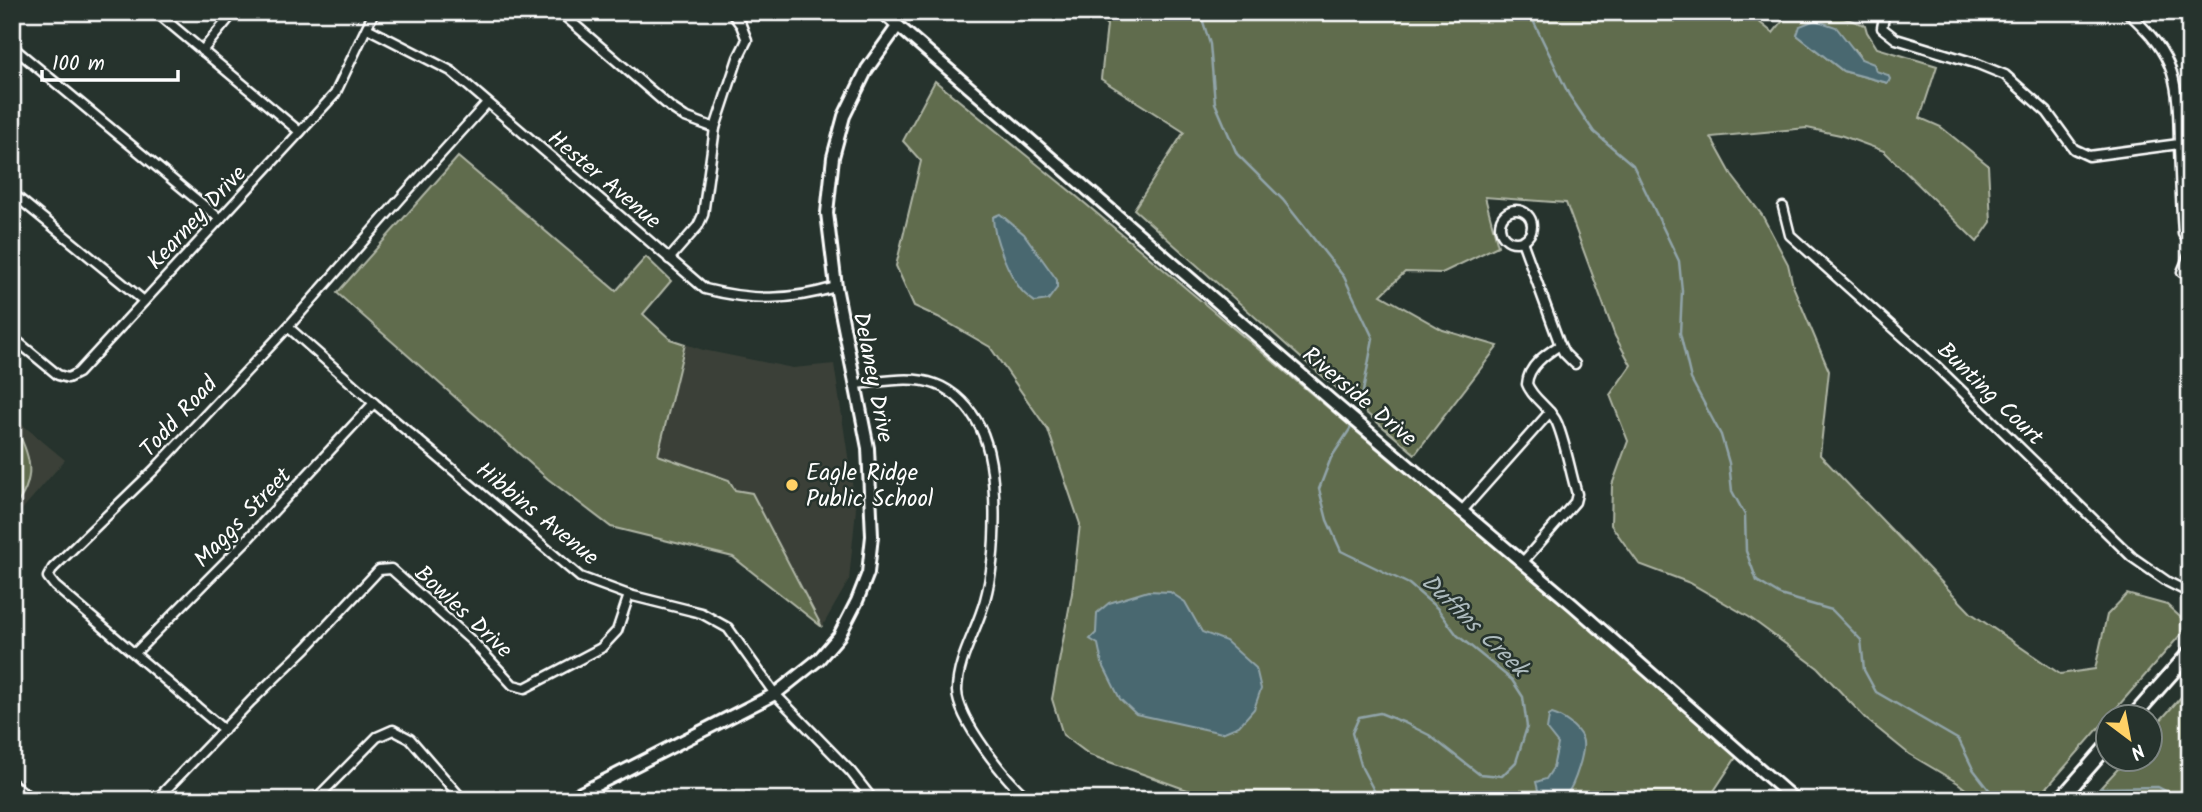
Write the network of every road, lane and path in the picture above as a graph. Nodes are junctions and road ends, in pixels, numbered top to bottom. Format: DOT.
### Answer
graph roads {
  1 [pos="156,12"];
  2 [pos="234,12"];
  3 [pos="374,12"];
  4 [pos="560,12"];
  5 [pos="731,12"];
  6 [pos="882,12"];
  7 [pos="1885,12"];
  8 [pos="2127,12"];
  9 [pos="897,27"];
  10 [pos="367,28"];
  11 [pos="12,50"];
  12 [pos="202,51"];
  13 [pos="487,103"];
  14 [pos="715,128"];
  15 [pos="300,132"];
  16 [pos="2179,144"];
  17 [pos="12,193"];
  18 [pos="1783,207"];
  19 [pos="220,219"];
  20 [pos="1522,241"];
  21 [pos="2190,242"];
  22 [pos="2190,253"];
  23 [pos="669,259"];
  24 [pos="2182,272"];
  25 [pos="836,287"];
  26 [pos="144,301"];
  27 [pos="288,327"];
  28 [pos="12,337"];
  29 [pos="1560,345"];
  30 [pos="1575,364"];
  31 [pos="856,384"];
  32 [pos="374,403"];
  33 [pos="1550,412"];
  34 [pos="1461,512"];
  35 [pos="1522,563"];
  36 [pos="2190,593"];
  37 [pos="629,595"];
  38 [pos="2190,652"];
  39 [pos="135,653"];
  40 [pos="775,694"];
  41 [pos="2144,704"];
  42 [pos="224,730"];
  43 [pos="2094,762"];
  44 [pos="12,785"];
  45 [pos="1782,796"];
  46 [pos="30,800"];
  47 [pos="156,800"];
  48 [pos="315,800"];
  49 [pos="463,800"];
  50 [pos="567,800"];
  51 [pos="873,800"];
  52 [pos="1030,800"];
  53 [pos="1795,800"];
  54 [pos="2060,800"];
  1 -- 12 [label="street"];
  2 -- 12 [label="street"];
  3 -- 10 [label="street, Kearney Drive"];
  4 -- 14 [label="street"];
  5 -- 14 [label="street"];
  6 -- 9 [label="street, Riverside Drive"];
  7 -- 16 [label="street"];
  8 -- 16 [label="street"];
  9 -- 25 [label="street, Delaney Drive"];
  9 -- 34 [label="street, Riverside Drive"];
  10 -- 13 [label="street, Hester Avenue"];
  10 -- 15 [label="street, Kearney Drive"];
  11 -- 19 [label="street"];
  12 -- 15 [label="street"];
  13 -- 23 [label="street, Hester Avenue"];
  13 -- 27 [label="street, Todd Road"];
  14 -- 23 [label="street"];
  15 -- 19 [label="street, Kearney Drive"];
  16 -- 21 [label="street"];
  17 -- 26 [label="street"];
  18 -- 36 [label="street, Bunting Court"];
  19 -- 26 [label="street, Kearney Drive"];
  20 -- 20 [label="street"];
  20 -- 29 [label="street"];
  22 -- 24 [label="street"];
  23 -- 25 [label="street, Hester Avenue"];
  25 -- 31 [label="street, Delaney Drive"];
  26 -- 28 [label="street, Kearney Drive"];
  27 -- 32 [label="street, Hibbins Avenue"];
  27 -- 39 [label="street, Todd Road"];
  29 -- 30 [label="street"];
  29 -- 33 [label="street"];
  31 -- 40 [label="street, Delaney Drive"];
  31 -- 52 [label="street"];
  32 -- 37 [label="street, Hibbins Avenue"];
  32 -- 39 [label="street, Maggs Street"];
  33 -- 34 [label="street"];
  33 -- 35 [label="street"];
  34 -- 35 [label="street, Riverside Drive"];
  35 -- 45 [label="street, Riverside Drive"];
  37 -- 40 [label="street, Hibbins Avenue"];
  37 -- 42 [label="street, Bowles Drive"];
  38 -- 41 [label="main road"];
  39 -- 42 [label="street, Todd Road"];
  40 -- 50 [label="street, Delaney Drive"];
  40 -- 51 [label="street, Hibbins Avenue"];
  42 -- 47 [label="street, Bowles Drive"];
  43 -- 54 [label="main road"];
  44 -- 46 [label="street"];
  45 -- 53 [label="street, Riverside Drive"];
  48 -- 49 [label="street"];
}
